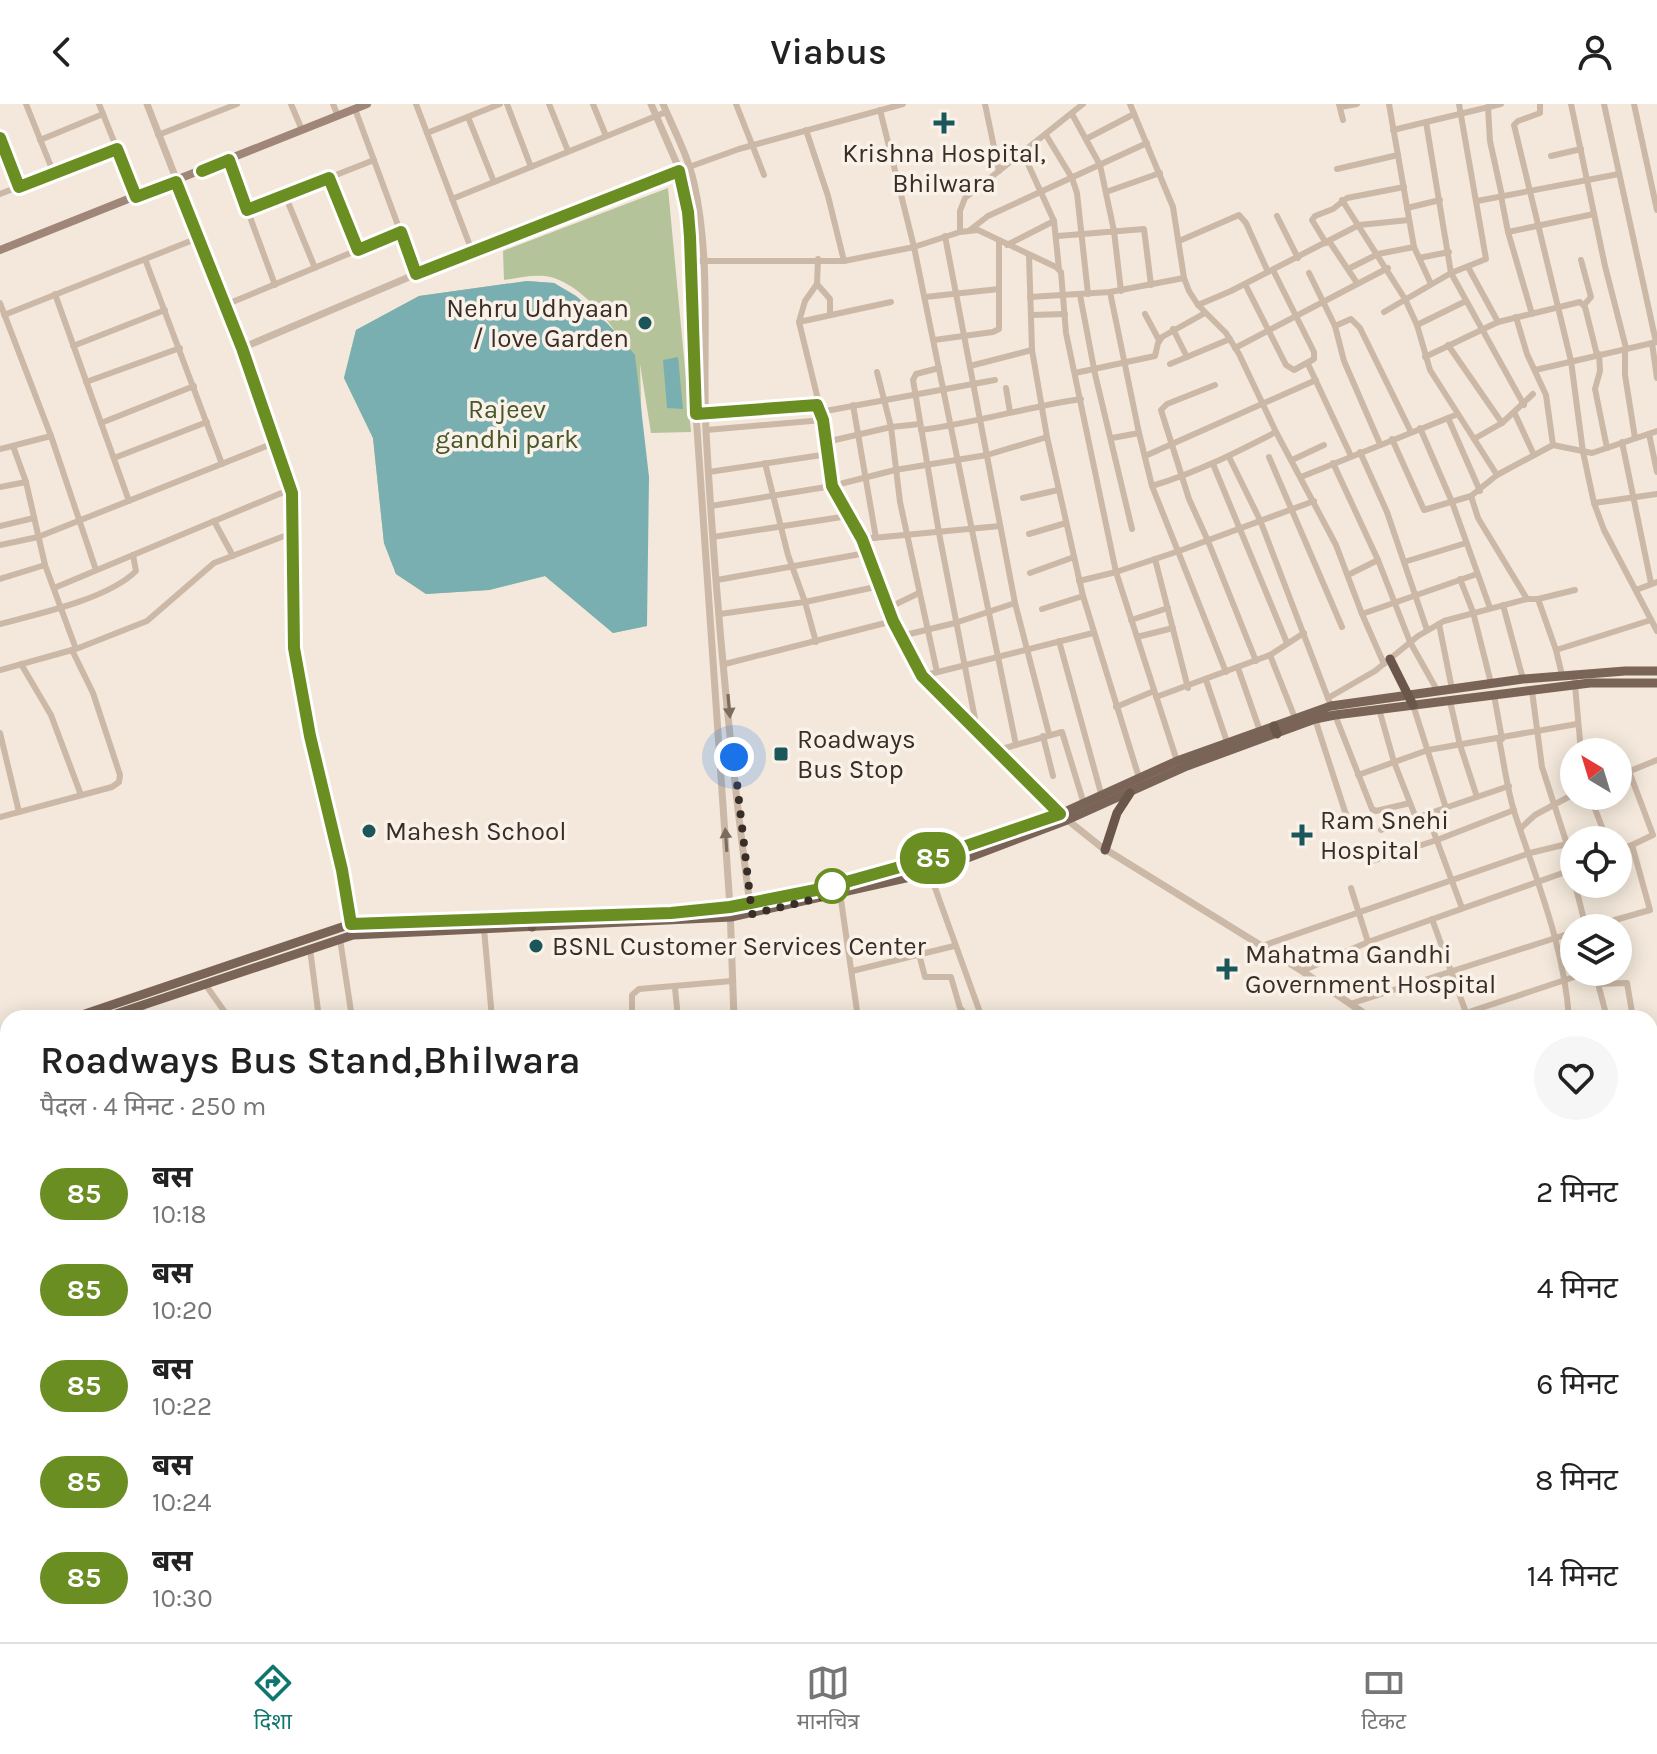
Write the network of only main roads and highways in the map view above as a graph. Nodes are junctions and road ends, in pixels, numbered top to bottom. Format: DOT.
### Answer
graph roads {
  1 [pos="367,104"];
  2 [pos="0,250"];
  3 [pos="1387,661"];
  4 [pos="1657,671"];
  5 [pos="1657,683"];
  6 [pos="1492,688"];
  7 [pos="1412,700"];
  8 [pos="1332,706"];
  9 [pos="1275,730"];
  10 [pos="1141,783"];
  11 [pos="1130,793"];
  12 [pos="1103,800"];
  13 [pos="1064,817"];
  14 [pos="1105,850"];
  15 [pos="730,912"];
  16 [pos="532,922"];
  17 [pos="352,930"];
  18 [pos="98,1010"];
  19 [pos="129,1010"];
  1 -- 2 [label="main road"];
  3 -- 7 [label="highway"];
  4 -- 6 [label="main road"];
  5 -- 6 [label="main road"];
  6 -- 7 [label="main road"];
  6 -- 7 [label="main road"];
  7 -- 8 [label="main road"];
  7 -- 8 [label="main road"];
  8 -- 9 [label="main road"];
  8 -- 9 [label="main road"];
  9 -- 10 [label="main road"];
  9 -- 10 [label="main road"];
  10 -- 11 [label="main road"];
  10 -- 12 [label="main road"];
  11 -- 12 [label="main road"];
  11 -- 14 [label="highway"];
  12 -- 13 [label="main road"];
  13 -- 15 [label="main road"];
  13 -- 15 [label="main road"];
  15 -- 16 [label="main road"];
  16 -- 17 [label="main road"];
  16 -- 17 [label="main road"];
  17 -- 18 [label="main road"];
  17 -- 19 [label="main road"];
}
